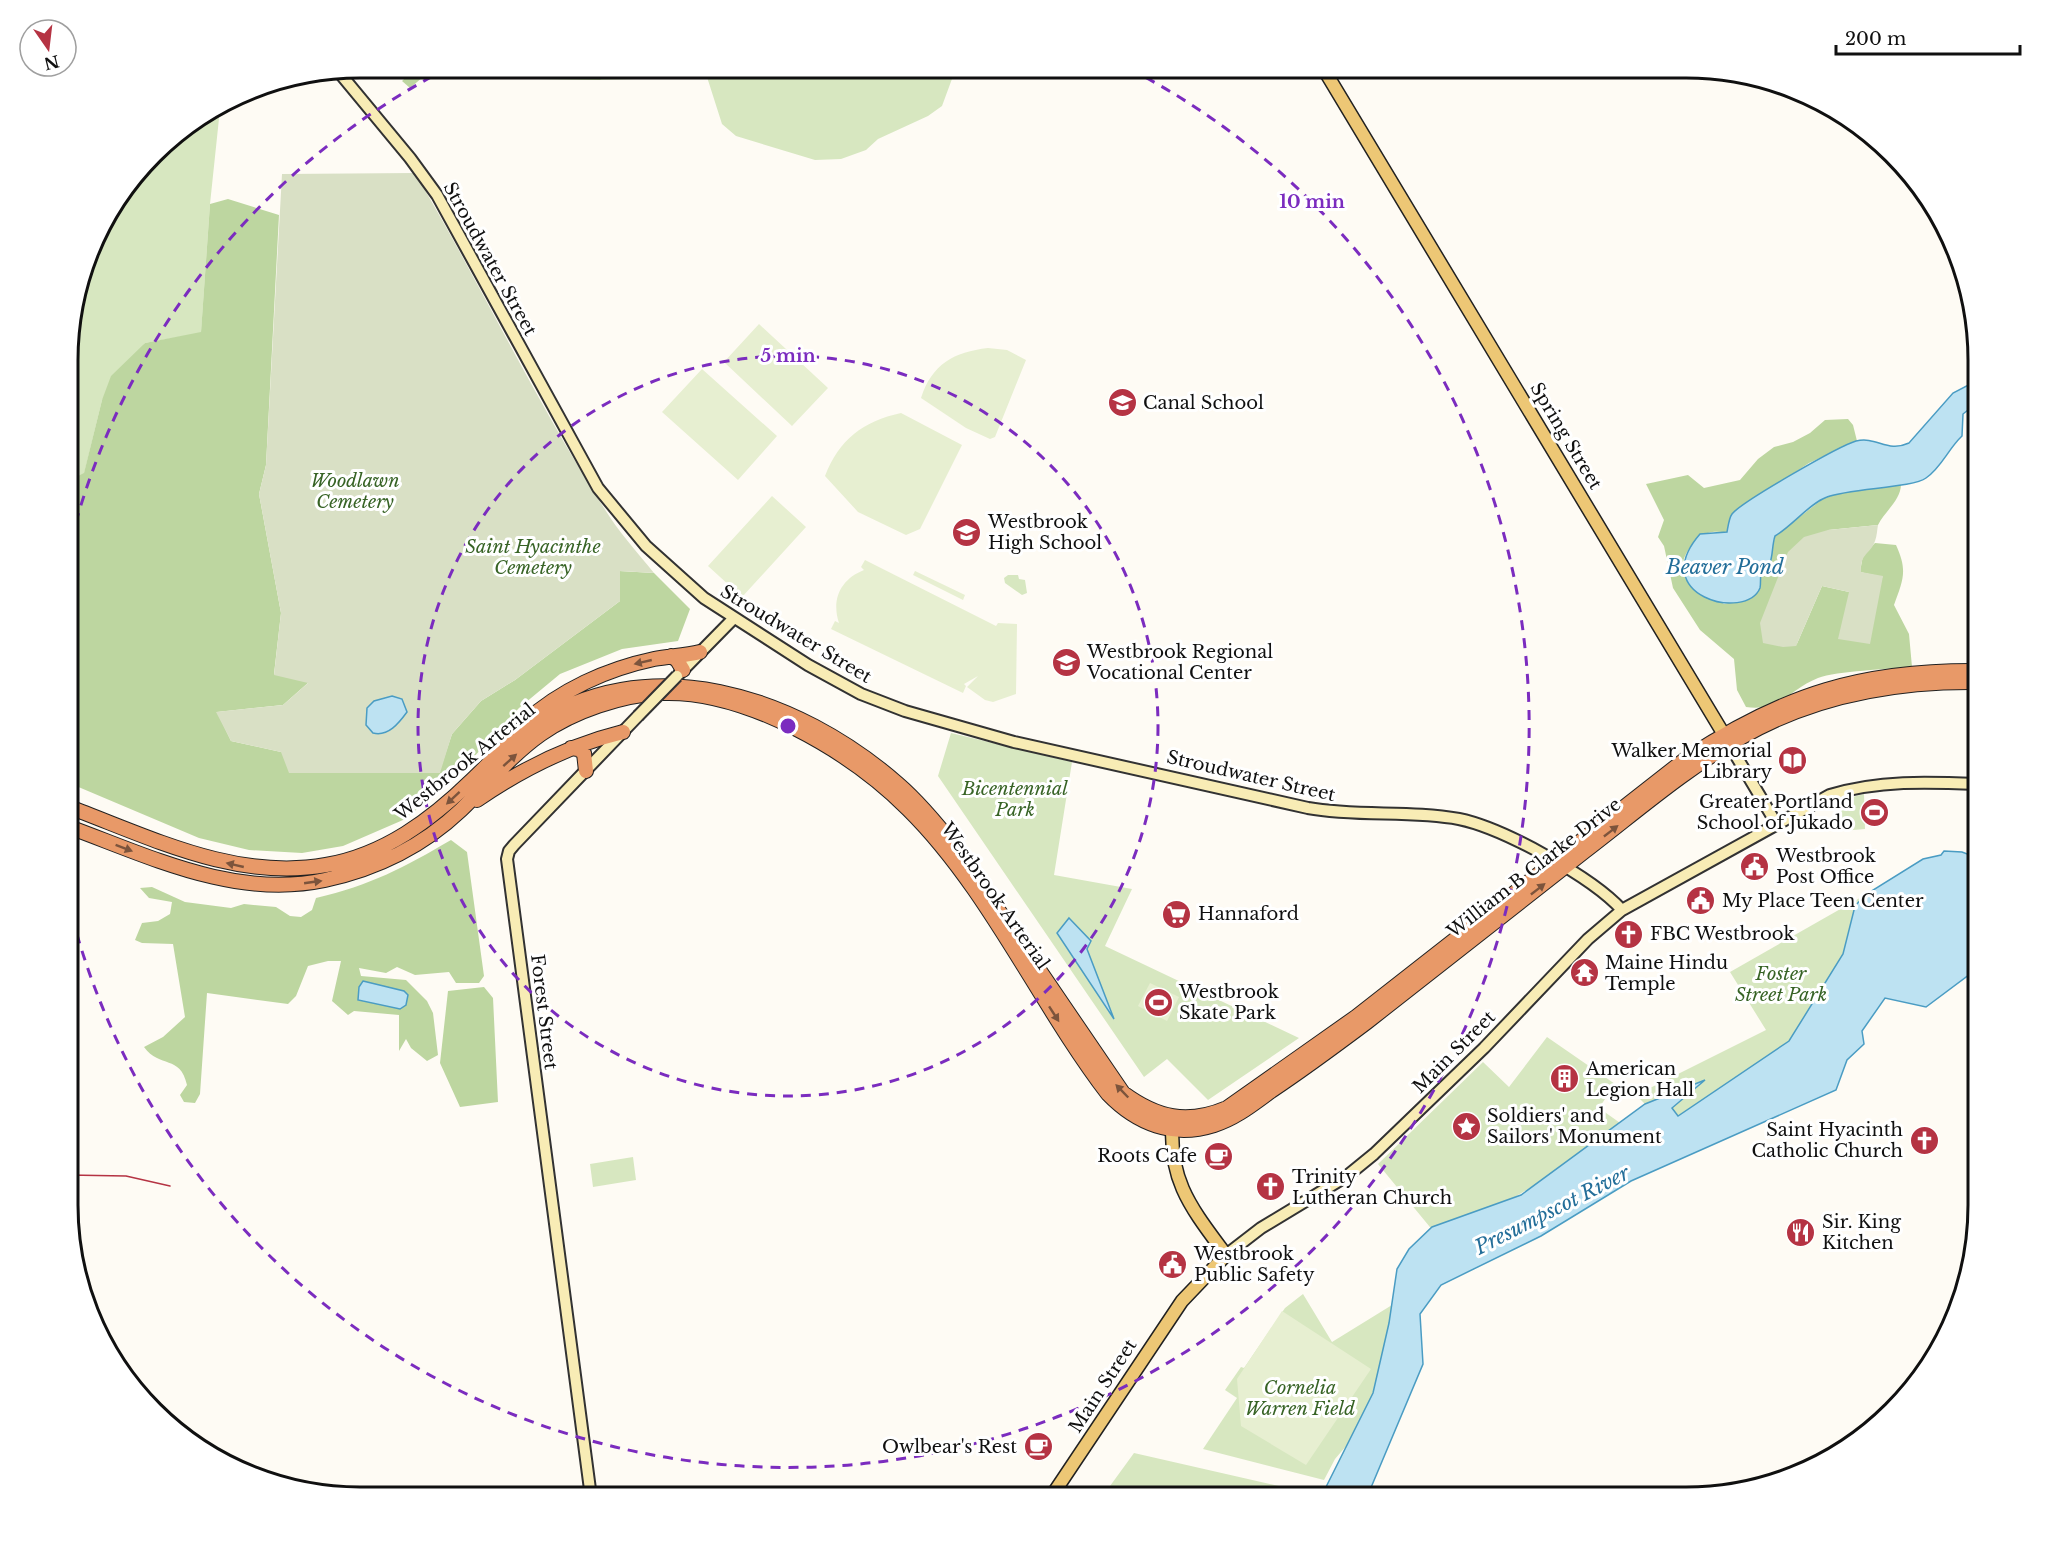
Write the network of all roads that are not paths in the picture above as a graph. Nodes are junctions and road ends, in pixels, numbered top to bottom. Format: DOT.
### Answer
graph roads {
  1 [pos="1329,78"];
  2 [pos="344,79"];
  3 [pos="734,619"];
  4 [pos="700,652"];
  5 [pos="671,656"];
  6 [pos="1968,671"];
  7 [pos="680,673"];
  8 [pos="1968,682"];
  9 [pos="623,732"];
  10 [pos="1726,739"];
  11 [pos="571,748"];
  12 [pos="490,762"];
  13 [pos="586,771"];
  14 [pos="1968,784"];
  15 [pos="462,808"];
  16 [pos="78,810"];
  17 [pos="1776,823"];
  18 [pos="78,830"];
  19 [pos="1559,864"];
  20 [pos="1622,910"];
  21 [pos="1172,1124"];
  22 [pos="1226,1255"];
  23 [pos="590,1487"];
  24 [pos="1059,1487"];
  1 -- 10 [label="main road, Spring Street"];
  2 -- 3 [label="main road, Stroudwater Street"];
  3 -- 4 [label="main road, Forest Street"];
  3 -- 19 [label="main road, Stroudwater Street"];
  4 -- 5 [label="highway"];
  4 -- 7 [label="main road, Forest Street"];
  5 -- 7 [label="highway"];
  5 -- 12 [label="highway, one-way"];
  6 -- 10 [label="highway, William B Clarke Drive"];
  7 -- 9 [label="main road, Forest Street, bridge"];
  8 -- 10 [label="highway, William B Clarke Drive"];
  9 -- 11 [label="highway"];
  9 -- 13 [label="main road, Forest Street"];
  10 -- 17 [label="main road, Spring Street"];
  10 -- 19 [label="highway, William B Clarke Drive"];
  11 -- 13 [label="highway"];
  11 -- 15 [label="highway"];
  12 -- 16 [label="highway, Westbrook Arterial, one-way"];
  21 -- 12 [label="highway, Westbrook Arterial, one-way"];
  13 -- 23 [label="main road, Forest Street"];
  14 -- 17 [label="main road, Main Street"];
  18 -- 15 [label="highway, Westbrook Arterial, one-way"];
  15 -- 21 [label="highway, Westbrook Arterial, one-way"];
  17 -- 20 [label="main road, Main Street"];
  19 -- 20 [label="main road, Stroudwater Street"];
  19 -- 21 [label="highway, William B Clarke Drive"];
  20 -- 22 [label="main road, Main Street"];
  21 -- 22 [label="main road"];
  22 -- 24 [label="main road, Main Street"];
}
